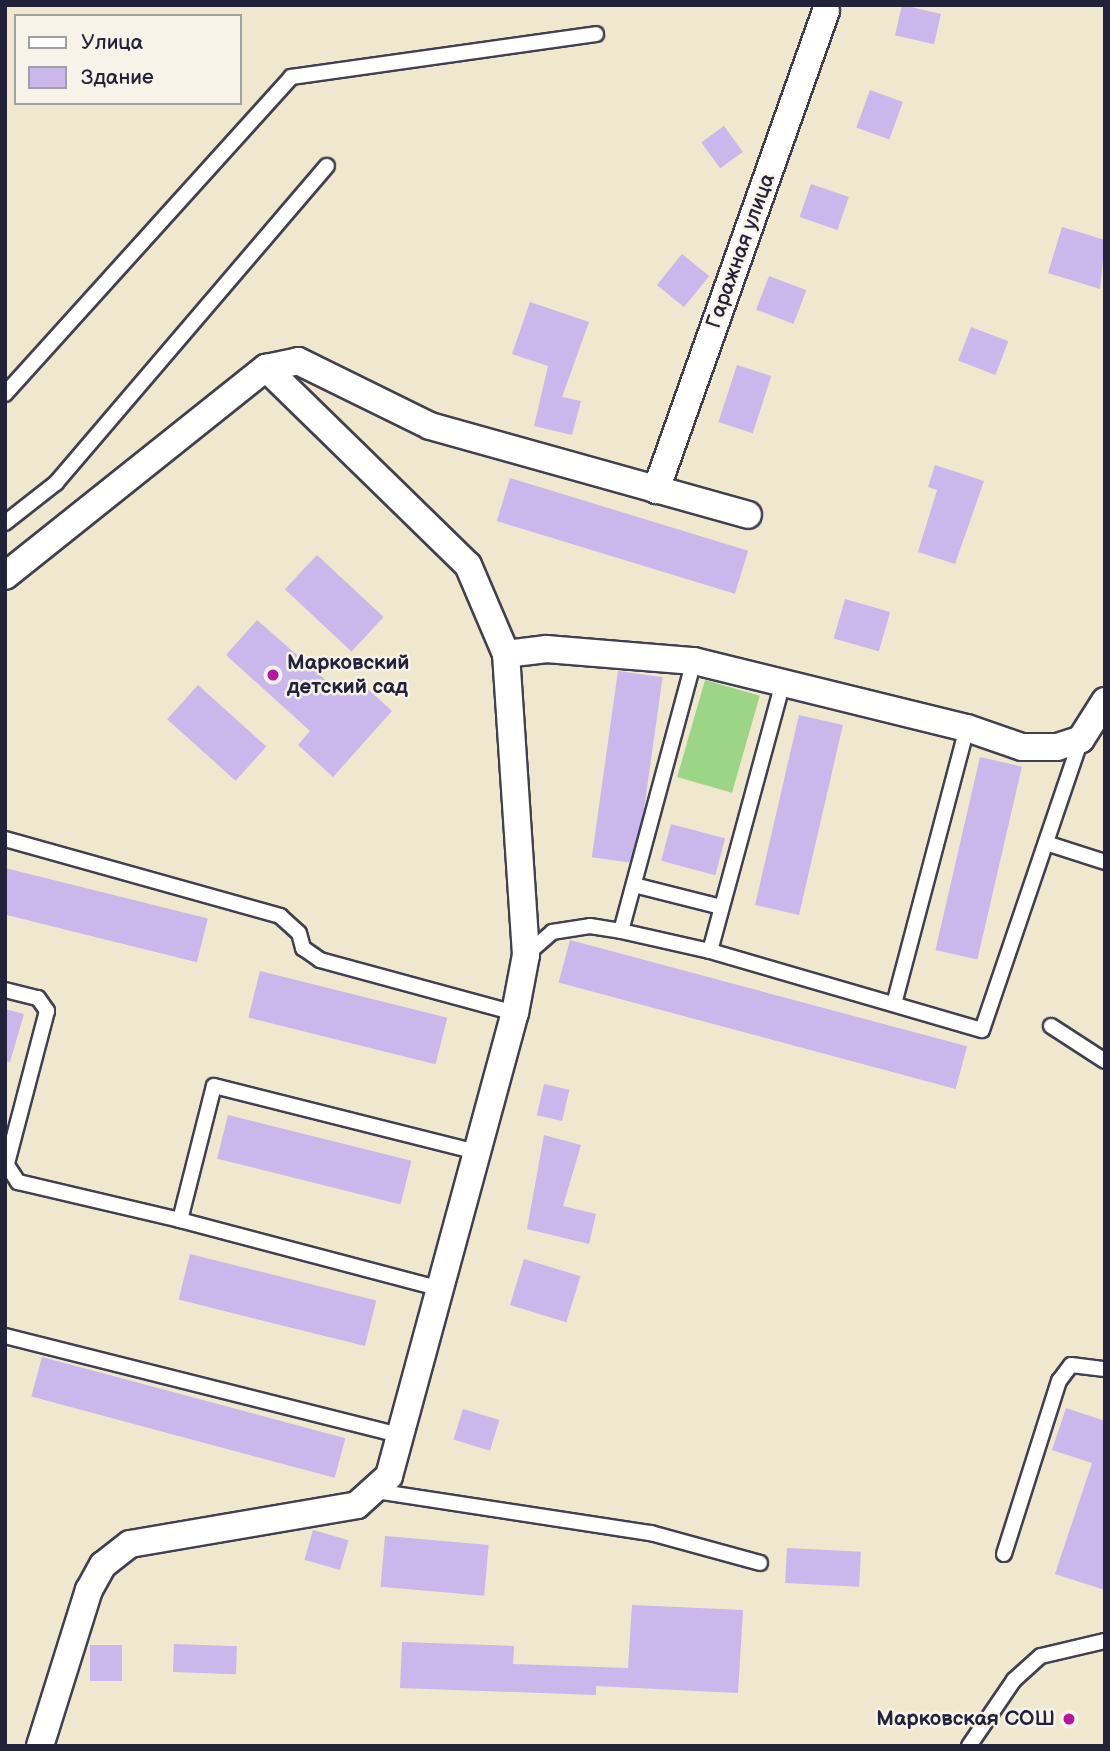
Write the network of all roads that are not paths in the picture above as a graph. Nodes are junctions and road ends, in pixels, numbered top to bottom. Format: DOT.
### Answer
graph roads {
  1 [pos="826,11"];
  2 [pos="596,34"];
  3 [pos="327,166"];
  4 [pos="266,368"];
  5 [pos="5,394"];
  6 [pos="656,490"];
  7 [pos="748,515"];
  8 [pos="5,523"];
  9 [pos="5,576"];
  10 [pos="506,654"];
  11 [pos="694,661"];
  12 [pos="783,682"];
  13 [pos="1105,702"];
  14 [pos="967,728"];
  15 [pos="1081,739"];
  16 [pos="5,839"];
  17 [pos="1046,843"];
  18 [pos="1105,862"];
  19 [pos="634,885"];
  20 [pos="722,907"];
  21 [pos="621,931"];
  22 [pos="709,951"];
  23 [pos="526,955"];
  24 [pos="5,990"];
  25 [pos="894,1003"];
  26 [pos="515,1013"];
  27 [pos="1051,1026"];
  28 [pos="1105,1061"];
  29 [pos="477,1152"];
  30 [pos="6,1163"];
  31 [pos="180,1220"];
  32 [pos="440,1289"];
  33 [pos="5,1336"];
  34 [pos="1105,1369"];
  35 [pos="399,1435"];
  36 [pos="375,1491"];
  37 [pos="1004,1554"];
  38 [pos="760,1563"];
  39 [pos="1105,1640"];
  40 [pos="40,1746"];
  41 [pos="969,1746"];
  1 -- 6 [label="street, Гаражная улица"];
  2 -- 5 [label="lane"];
  3 -- 8 [label="lane"];
  4 -- 6 [label="street"];
  4 -- 9 [label="street"];
  4 -- 10 [label="street"];
  6 -- 7 [label="street"];
  10 -- 11 [label="street"];
  10 -- 23 [label="street"];
  11 -- 12 [label="street"];
  11 -- 19 [label="lane"];
  12 -- 14 [label="street"];
  12 -- 20 [label="lane"];
  13 -- 15 [label="street"];
  14 -- 15 [label="street"];
  14 -- 25 [label="lane"];
  15 -- 17 [label="lane"];
  16 -- 26 [label="lane"];
  17 -- 18 [label="lane"];
  17 -- 25 [label="lane"];
  19 -- 20 [label="lane"];
  19 -- 21 [label="lane"];
  20 -- 22 [label="lane"];
  21 -- 22 [label="lane"];
  21 -- 23 [label="lane"];
  22 -- 25 [label="lane"];
  23 -- 26 [label="street"];
  24 -- 30 [label="lane"];
  26 -- 29 [label="street"];
  27 -- 28 [label="lane"];
  29 -- 31 [label="lane"];
  29 -- 32 [label="street"];
  30 -- 31 [label="lane"];
  31 -- 32 [label="lane"];
  32 -- 35 [label="street"];
  33 -- 35 [label="lane"];
  34 -- 37 [label="lane"];
  35 -- 36 [label="street"];
  36 -- 38 [label="lane"];
  36 -- 40 [label="street"];
  39 -- 41 [label="lane"];
}
